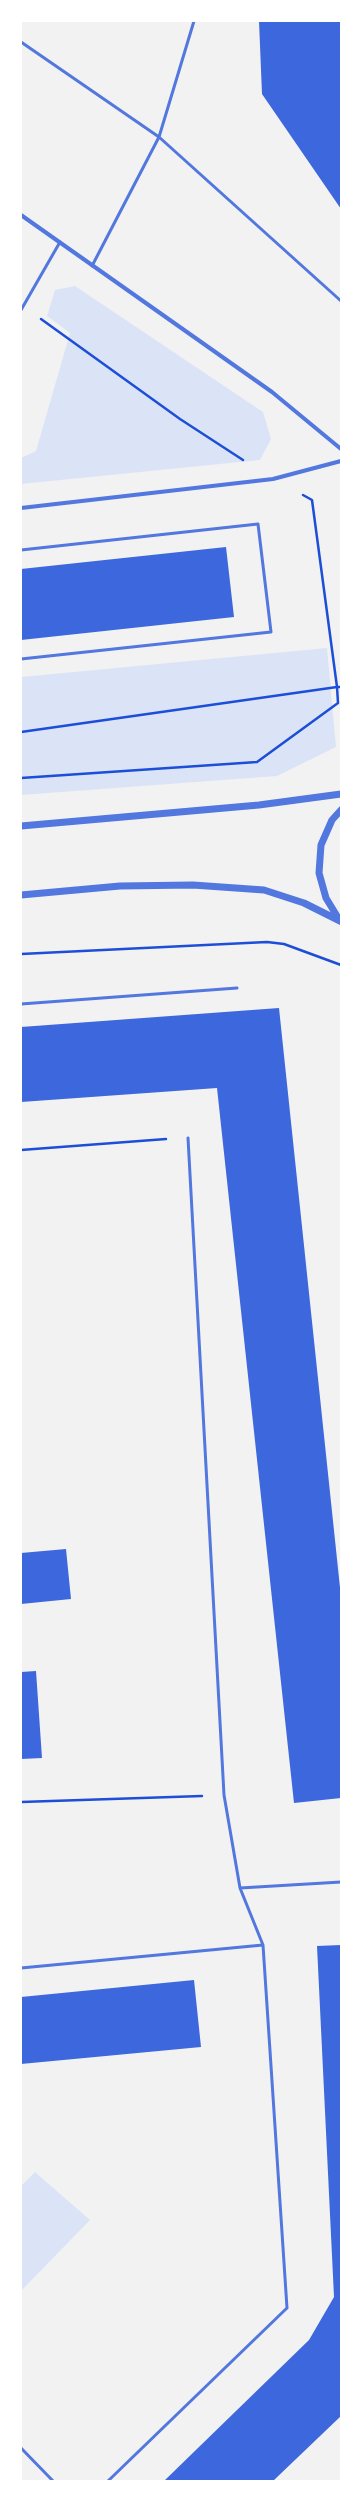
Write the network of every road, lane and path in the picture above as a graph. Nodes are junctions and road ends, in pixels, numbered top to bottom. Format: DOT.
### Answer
graph roads {
  1 [pos="194,21"];
  2 [pos="21,42"];
  3 [pos="159,137"];
  4 [pos="21,215"];
  5 [pos="60,242"];
  6 [pos="92,266"];
  7 [pos="341,301"];
  8 [pos="22,306"];
  9 [pos="21,310"];
  10 [pos="341,449"];
  11 [pos="341,461"];
  12 [pos="273,479"];
  13 [pos="21,508"];
  14 [pos="21,550"];
  15 [pos="21,659"];
  16 [pos="339,687"];
  17 [pos="21,732"];
  18 [pos="21,778"];
  19 [pos="341,794"];
  20 [pos="341,810"];
  21 [pos="21,826"];
  22 [pos="21,895"];
  23 [pos="341,921"];
  24 [pos="21,954"];
  25 [pos="341,965"];
  26 [pos="237,988"];
  27 [pos="21,1004"];
  28 [pos="188,1138"];
  29 [pos="21,1150"];
  30 [pos="224,1795"];
  31 [pos="21,1802"];
  32 [pos="341,1882"];
  33 [pos="240,1888"];
  34 [pos="264,1945"];
  35 [pos="21,1968"];
  36 [pos="21,2448"];
  37 [pos="53,2481"];
  38 [pos="108,2481"];
  1 -- 3 [label="lane"];
  2 -- 3 [label="lane"];
  3 -- 6 [label="lane"];
  3 -- 7 [label="lane"];
  4 -- 5 [label="street"];
  5 -- 6 [label="street"];
  5 -- 8 [label="lane"];
  6 -- 10 [label="street"];
  8 -- 9 [label="lane"];
  8 -- 12 [label="path"];
  11 -- 12 [label="street"];
  12 -- 13 [label="street"];
  12 -- 16 [label="path"];
  14 -- 15 [label="lane"];
  16 -- 17 [label="path"];
  16 -- 18 [label="path"];
  19 -- 21 [label="street"];
  20 -- 23 [label="street"];
  22 -- 23 [label="street"];
  24 -- 25 [label="path"];
  26 -- 27 [label="lane"];
  28 -- 29 [label="path"];
  28 -- 30 [label="lane"];
  30 -- 31 [label="path"];
  30 -- 33 [label="lane"];
  32 -- 33 [label="lane"];
  33 -- 34 [label="lane"];
  34 -- 35 [label="lane"];
  34 -- 38 [label="lane"];
  36 -- 37 [label="lane"];
}
